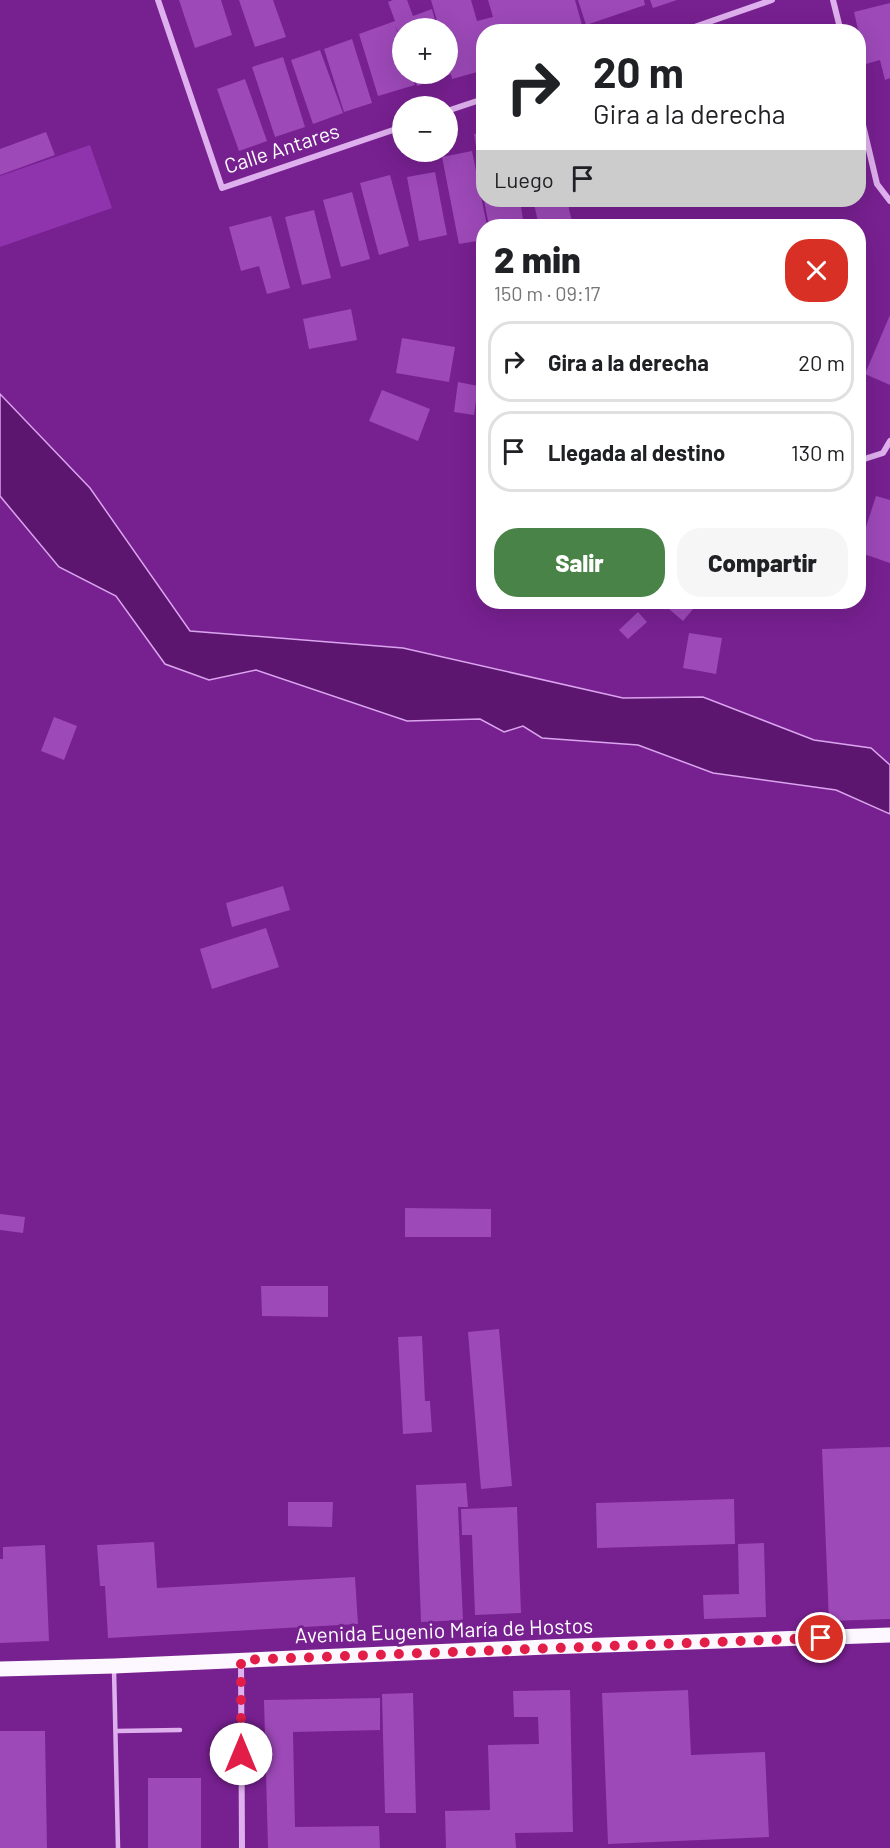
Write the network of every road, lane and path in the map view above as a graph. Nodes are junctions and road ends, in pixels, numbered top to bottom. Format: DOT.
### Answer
graph roads {
  1 [pos="158,0"];
  2 [pos="772,0"];
  3 [pos="833,0"];
  4 [pos="703,24"];
  5 [pos="839,24"];
  6 [pos="476,101"];
  7 [pos="458,107"];
  8 [pos="392,130"];
  9 [pos="866,138"];
  10 [pos="890,201"];
  11 [pos="890,441"];
  12 [pos="866,458"];
  13 [pos="890,1635"];
  14 [pos="241,1660"];
  15 [pos="114,1666"];
  16 [pos="0,1669"];
  17 [pos="180,1730"];
  18 [pos="116,1731"];
  19 [pos="118,1848"];
  20 [pos="242,1848"];
  1 -- 8 [label="street, Calle Antares"];
  2 -- 4 [label="street"];
  3 -- 5 [label="street"];
  6 -- 7 [label="street"];
  9 -- 10 [label="street"];
  11 -- 12 [label="street"];
  13 -- 14 [label="main road, Avenida Eugenio María de Hostos"];
  14 -- 15 [label="main road, Avenida Eugenio María de Hostos"];
  14 -- 20 [label="street"];
  15 -- 16 [label="main road, Avenida Eugenio María de Hostos"];
  15 -- 18 [label="lane"];
  17 -- 18 [label="lane"];
  18 -- 19 [label="lane"];
}
